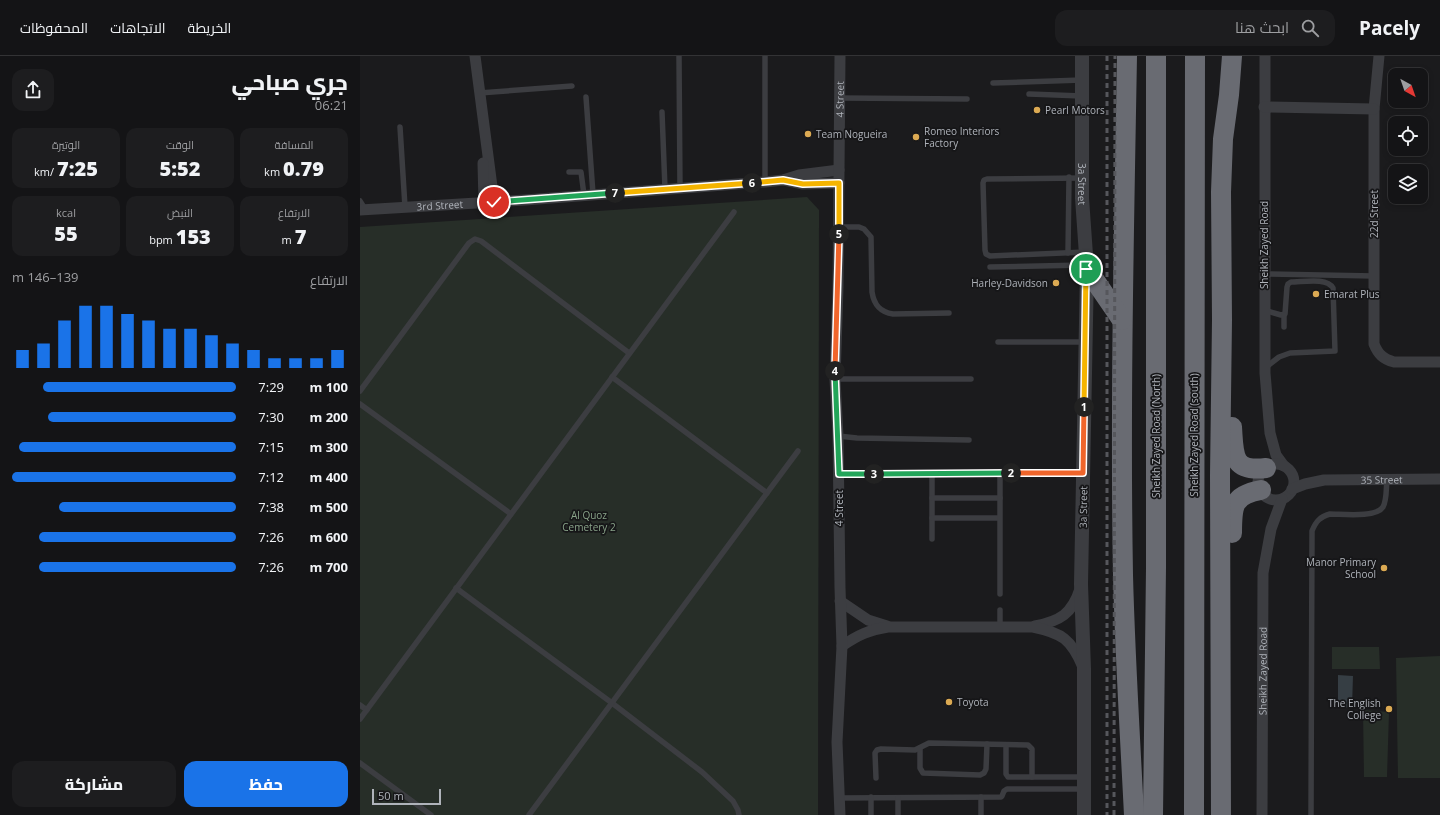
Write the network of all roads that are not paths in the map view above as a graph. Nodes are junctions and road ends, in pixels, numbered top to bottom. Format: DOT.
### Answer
graph roads {
  1 [pos="475,56"];
  2 [pos="679,56"];
  3 [pos="765,56"];
  4 [pos="840,56"];
  5 [pos="1082,56"];
  6 [pos="1127,56"];
  7 [pos="1156,56"];
  8 [pos="1195,56"];
  9 [pos="1220,56"];
  10 [pos="1232,56"];
  11 [pos="1265,56"];
  12 [pos="1379,56"];
  13 [pos="1082,80"];
  14 [pos="993,83"];
  15 [pos="572,86"];
  16 [pos="479,93"];
  17 [pos="1029,94"];
  18 [pos="1082,96"];
  19 [pos="586,97"];
  20 [pos="840,98"];
  21 [pos="967,99"];
  22 [pos="1264,107"];
  23 [pos="1374,108"];
  24 [pos="662,112"];
  25 [pos="400,127"];
  26 [pos="1223,139"];
  27 [pos="839,170"];
  28 [pos="570,172"];
  29 [pos="1076,177"];
  30 [pos="783,180"];
  31 [pos="765,182"];
  32 [pos="839,183"];
  33 [pos="680,188"];
  34 [pos="665,189"];
  35 [pos="588,195"];
  36 [pos="489,202"];
  37 [pos="362,207"];
  38 [pos="405,207"];
  39 [pos="734,212"];
  40 [pos="839,227"];
  41 [pos="1068,253"];
  42 [pos="1086,262"];
  43 [pos="990,267"];
  44 [pos="1264,274"];
  45 [pos="1374,276"];
  46 [pos="1264,310"];
  47 [pos="949,313"];
  48 [pos="1284,315"];
  49 [pos="1122,320"];
  50 [pos="1222,320"];
  51 [pos="1284,328"];
  52 [pos="998,342"];
  53 [pos="1085,342"];
  54 [pos="629,353"];
  55 [pos="1440,362"];
  56 [pos="1265,368"];
  57 [pos="612,377"];
  58 [pos="835,379"];
  59 [pos="971,379"];
  60 [pos="360,391"];
  61 [pos="360,404"];
  62 [pos="1270,433"];
  63 [pos="838,436"];
  64 [pos="970,440"];
  65 [pos="798,451"];
  66 [pos="1277,468"];
  67 [pos="1000,473"];
  68 [pos="1083,473"];
  69 [pos="839,474"];
  70 [pos="932,474"];
  71 [pos="1387,479"];
  72 [pos="1440,479"];
  73 [pos="1324,480"];
  74 [pos="1292,489"];
  75 [pos="1262,492"];
  76 [pos="768,493"];
  77 [pos="932,498"];
  78 [pos="1000,498"];
  79 [pos="1282,498"];
  80 [pos="511,514"];
  81 [pos="932,518"];
  82 [pos="999,518"];
  83 [pos="1271,529"];
  84 [pos="932,539"];
  85 [pos="1081,584"];
  86 [pos="456,588"];
  87 [pos="1000,594"];
  88 [pos="840,601"];
  89 [pos="1000,610"];
  90 [pos="888,627"];
  91 [pos="1000,627"];
  92 [pos="1033,627"];
  93 [pos="842,646"];
  94 [pos="1084,669"];
  95 [pos="612,703"];
  96 [pos="360,705"];
  97 [pos="367,710"];
  98 [pos="360,719"];
  99 [pos="987,744"];
  100 [pos="1006,745"];
  101 [pos="920,748"];
  102 [pos="360,763"];
  103 [pos="1032,777"];
  104 [pos="876,778"];
  105 [pos="1084,783"];
  106 [pos="1222,790"];
  107 [pos="871,797"];
  108 [pos="981,797"];
  109 [pos="839,798"];
  110 [pos="898,798"];
  111 [pos="431,815"];
  112 [pos="529,815"];
  113 [pos="738,815"];
  114 [pos="840,815"];
  115 [pos="871,815"];
  116 [pos="898,815"];
  117 [pos="981,815"];
  118 [pos="1084,815"];
  119 [pos="1134,815"];
  120 [pos="1153,815"];
  121 [pos="1194,815"];
  122 [pos="1221,815"];
  123 [pos="1262,815"];
  124 [pos="1311,815"];
  1 -- 16 [label="street"];
  2 -- 33 [label="lane"];
  3 -- 31 [label="lane"];
  4 -- 20 [label="street, 4 Street"];
  5 -- 13 [label="street, 3a Street"];
  6 -- 49 [label="highway"];
  7 -- 120 [label="highway, Sheikh Zayed Road (North)"];
  8 -- 121 [label="highway, Sheikh Zayed Road (south)"];
  9 -- 26 [label="highway"];
  10 -- 26 [label="highway"];
  11 -- 22 [label="street, Sheikh Zayed Road"];
  12 -- 23 [label="street, 22d Street"];
  13 -- 14 [label="lane"];
  13 -- 18 [label="street, 3a Street"];
  15 -- 16 [label="lane"];
  16 -- 36 [label="street"];
  17 -- 18 [label="lane"];
  18 -- 29 [label="street, 3a Street"];
  19 -- 35 [label="lane"];
  20 -- 21 [label="lane"];
  20 -- 27 [label="street, 4 Street"];
  22 -- 23 [label="street"];
  22 -- 44 [label="street, Sheikh Zayed Road"];
  23 -- 45 [label="street, 22d Street"];
  24 -- 34 [label="lane"];
  25 -- 38 [label="lane"];
  26 -- 50 [label="highway"];
  27 -- 30 [label="street"];
  27 -- 32 [label="street, 4 Street"];
  28 -- 35 [label="lane"];
  29 -- 41 [label="lane"];
  29 -- 41 [label="lane"];
  29 -- 42 [label="street, 3a Street"];
  30 -- 31 [label="street, 3rd Street"];
  30 -- 32 [label="street"];
  31 -- 33 [label="street, 3rd Street"];
  32 -- 40 [label="street, 4 Street"];
  33 -- 34 [label="street, 3rd Street"];
  34 -- 35 [label="street, 3rd Street"];
  35 -- 36 [label="street, 3rd Street"];
  36 -- 38 [label="street, 3rd Street"];
  37 -- 38 [label="street, 3rd Street"];
  39 -- 54 [label="lane"];
  40 -- 47 [label="lane"];
  40 -- 58 [label="street, 4 Street"];
  41 -- 42 [label="lane"];
  42 -- 43 [label="lane"];
  42 -- 49 [label="highway"];
  42 -- 53 [label="street, 3a Street"];
  44 -- 45 [label="lane"];
  44 -- 46 [label="street, Sheikh Zayed Road"];
  45 -- 55 [label="street, 22d Street"];
  46 -- 48 [label="lane"];
  46 -- 56 [label="street, Sheikh Zayed Road"];
  48 -- 51 [label="lane"];
  48 -- 56 [label="lane"];
  49 -- 119 [label="highway"];
  50 -- 66 [label="highway"];
  50 -- 106 [label="highway"];
  52 -- 53 [label="lane"];
  53 -- 68 [label="street, 3a Street"];
  54 -- 57 [label="lane"];
  54 -- 60 [label="lane"];
  56 -- 62 [label="street, Sheikh Zayed Road"];
  57 -- 76 [label="lane"];
  57 -- 80 [label="lane"];
  58 -- 59 [label="lane"];
  58 -- 63 [label="street, 4 Street"];
  61 -- 80 [label="lane"];
  62 -- 66 [label="street, Sheikh Zayed Road"];
  62 -- 66 [label="street, Sheikh Zayed Road"];
  63 -- 64 [label="lane"];
  63 -- 69 [label="street, 4 Street"];
  65 -- 76 [label="lane"];
  66 -- 73 [label="street, 35 Street"];
  66 -- 74 [label="street"];
  66 -- 75 [label="street"];
  67 -- 68 [label="lane"];
  67 -- 70 [label="lane"];
  67 -- 78 [label="lane"];
  68 -- 85 [label="street, 3a Street"];
  69 -- 70 [label="lane"];
  69 -- 88 [label="street, 4 Street"];
  70 -- 77 [label="lane"];
  71 -- 72 [label="street, 35 Street"];
  71 -- 73 [label="street, 35 Street"];
  71 -- 124 [label="lane"];
  73 -- 74 [label="street, 35 Street"];
  74 -- 79 [label="street"];
  75 -- 79 [label="street"];
  75 -- 83 [label="street, Sheikh Zayed Road"];
  75 -- 106 [label="highway"];
  76 -- 95 [label="lane"];
  77 -- 78 [label="lane"];
  77 -- 81 [label="lane"];
  78 -- 82 [label="lane"];
  79 -- 83 [label="street, Sheikh Zayed Road"];
  80 -- 86 [label="lane"];
  81 -- 82 [label="lane"];
  81 -- 84 [label="lane"];
  82 -- 87 [label="lane"];
  83 -- 123 [label="street, Sheikh Zayed Road"];
  85 -- 92 [label="street"];
  85 -- 94 [label="street, 3a Street"];
  86 -- 95 [label="lane"];
  86 -- 97 [label="lane"];
  88 -- 90 [label="street"];
  88 -- 93 [label="street, 4 Street"];
  89 -- 91 [label="lane"];
  90 -- 91 [label="street"];
  90 -- 93 [label="street"];
  91 -- 92 [label="street"];
  92 -- 94 [label="street"];
  93 -- 109 [label="street, 4 Street"];
  94 -- 105 [label="street, 3a Street"];
  95 -- 112 [label="lane"];
  95 -- 113 [label="lane"];
  96 -- 97 [label="lane"];
  97 -- 98 [label="lane"];
  99 -- 100 [label="lane"];
  99 -- 101 [label="lane"];
  99 -- 101 [label="lane"];
  100 -- 103 [label="lane"];
  100 -- 103 [label="lane"];
  101 -- 104 [label="lane"];
  102 -- 111 [label="lane"];
  103 -- 105 [label="lane"];
  105 -- 108 [label="lane"];
  105 -- 118 [label="street, 3a Street"];
  106 -- 122 [label="highway"];
  107 -- 109 [label="lane"];
  107 -- 110 [label="lane"];
  107 -- 115 [label="lane"];
  108 -- 110 [label="lane"];
  108 -- 117 [label="lane"];
  109 -- 114 [label="street, 4 Street"];
  110 -- 116 [label="lane"];
}
